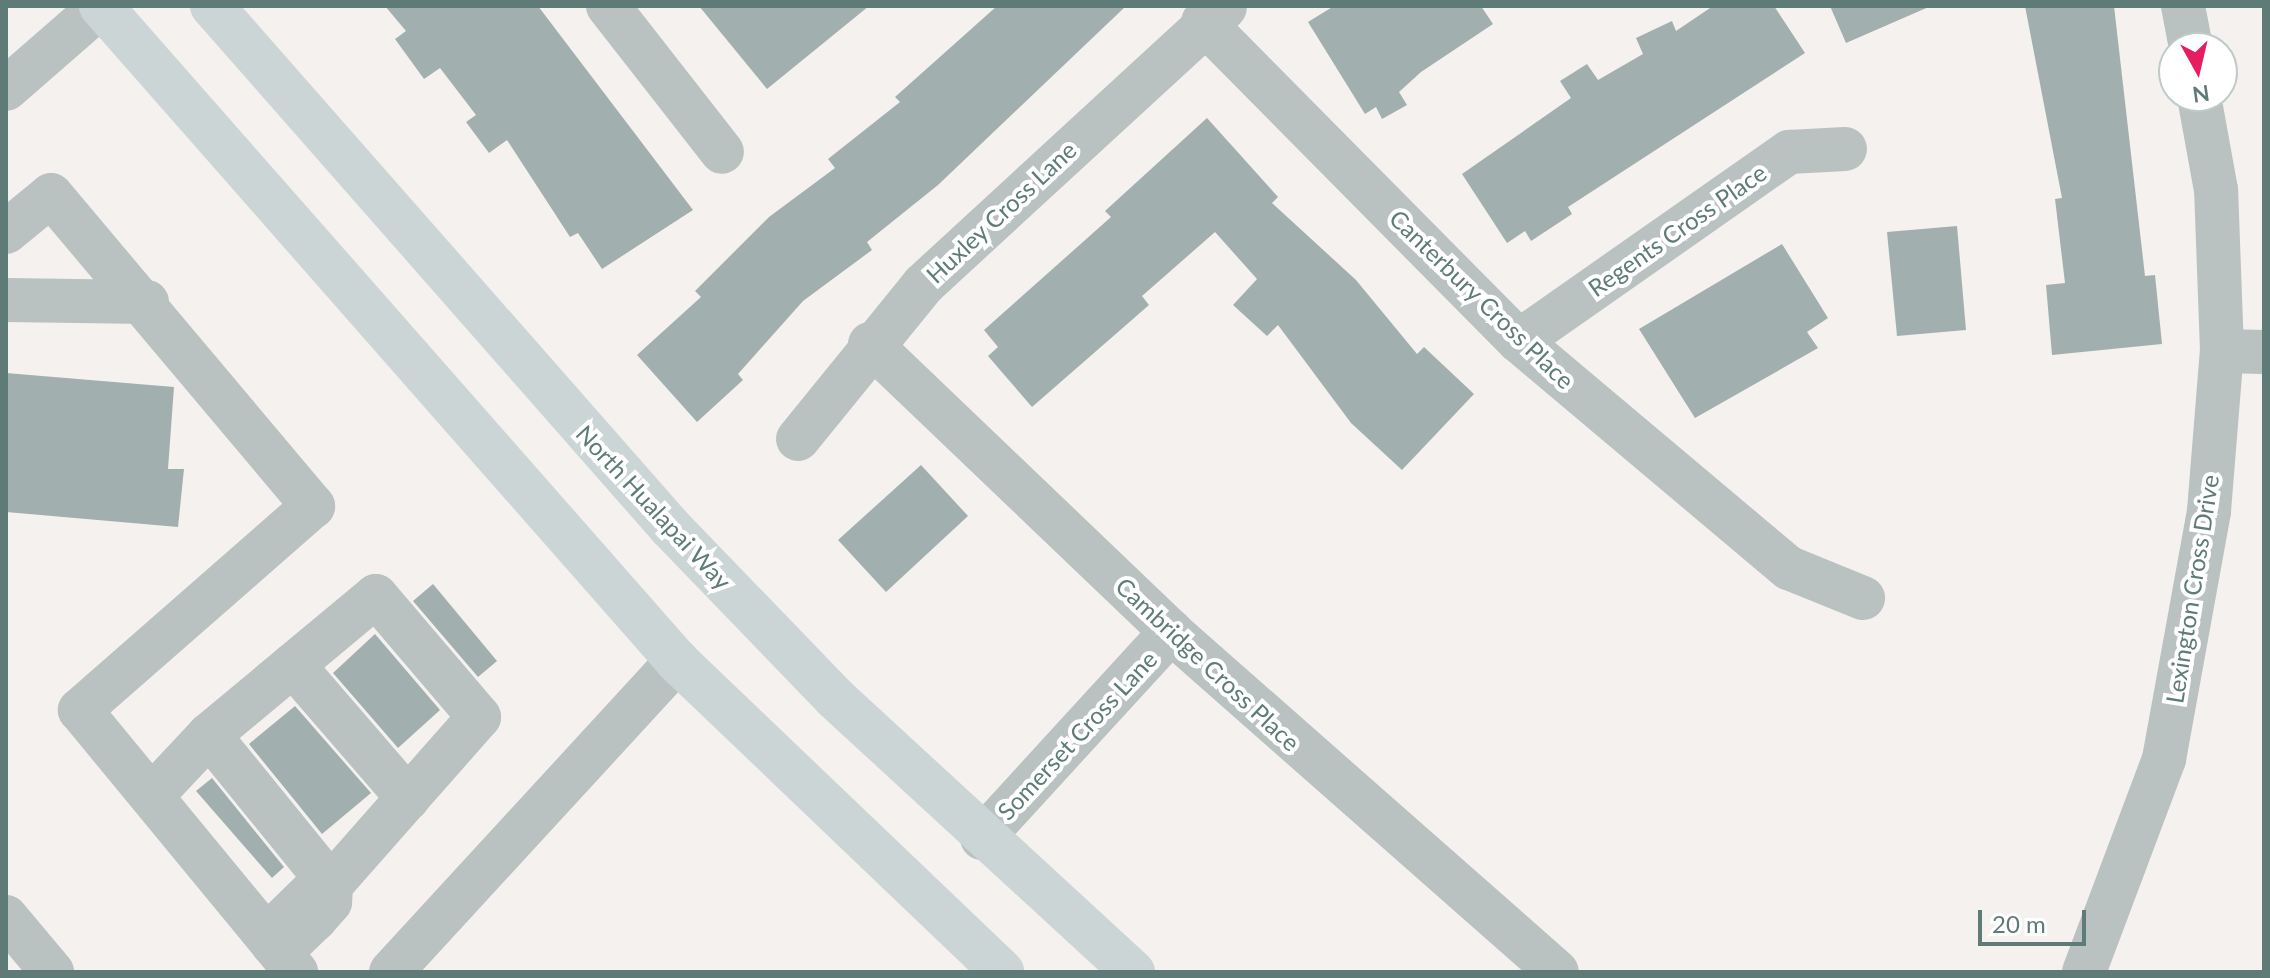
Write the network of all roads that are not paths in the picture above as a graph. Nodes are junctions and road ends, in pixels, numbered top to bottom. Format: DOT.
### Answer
graph roads {
  1 [pos="101,6"];
  2 [pos="212,6"];
  3 [pos="2183,6"];
  4 [pos="615,8"];
  5 [pos="1214,14"];
  6 [pos="2188,32"];
  7 [pos="6,89"];
  8 [pos="2202,112"];
  9 [pos="1845,149"];
  10 [pos="722,152"];
  11 [pos="6,232"];
  12 [pos="6,300"];
  13 [pos="147,302"];
  14 [pos="1519,341"];
  15 [pos="870,344"];
  16 [pos="2243,351"];
  17 [pos="798,439"];
  18 [pos="1863,598"];
  19 [pos="1171,632"];
  20 [pos="677,661"];
  21 [pos="293,665"];
  22 [pos="209,735"];
  23 [pos="145,788"];
  24 [pos="408,798"];
  25 [pos="982,838"];
  26 [pos="331,885"];
  27 [pos="6,917"];
  28 [pos="284,957"];
  29 [pos="52,972"];
  30 [pos="391,972"];
  31 [pos="1002,972"];
  32 [pos="1133,972"];
  33 [pos="1557,972"];
  34 [pos="2084,972"];
  1 -- 7 [label="street"];
  1 -- 20 [label="main road"];
  2 -- 25 [label="main road, North Hualapai Way"];
  3 -- 6 [label="street"];
  4 -- 10 [label="street"];
  5 -- 14 [label="street, Canterbury Cross Place"];
  5 -- 15 [label="street, Huxley Cross Lane"];
  8 -- 16 [label="street, Lexington Cross Drive"];
  9 -- 14 [label="street, Regents Cross Place"];
  11 -- 13 [label="street"];
  12 -- 13 [label="street"];
  13 -- 23 [label="street"];
  14 -- 18 [label="street, Canterbury Cross Place"];
  15 -- 17 [label="street, Huxley Cross Lane"];
  15 -- 19 [label="street, Cambridge Cross Place"];
  16 -- 34 [label="street, Lexington Cross Drive"];
  19 -- 25 [label="street, Somerset Cross Lane"];
  19 -- 33 [label="street, Cambridge Cross Place"];
  20 -- 30 [label="street"];
  20 -- 31 [label="main road"];
  21 -- 22 [label="street"];
  21 -- 24 [label="street"];
  21 -- 24 [label="street"];
  22 -- 23 [label="street"];
  22 -- 26 [label="street"];
  23 -- 28 [label="street"];
  24 -- 26 [label="street"];
  25 -- 32 [label="main road, North Hualapai Way"];
  26 -- 28 [label="street"];
  27 -- 29 [label="street"];
}
